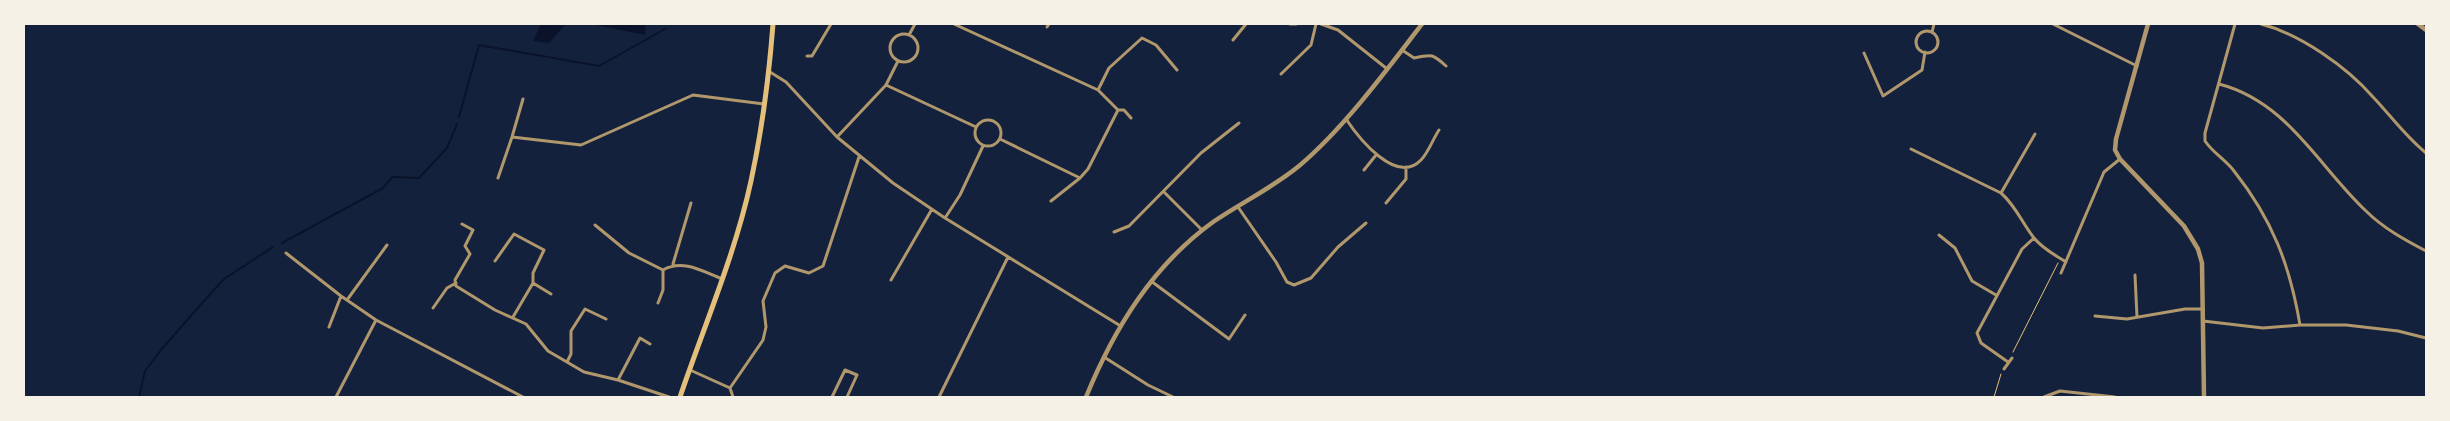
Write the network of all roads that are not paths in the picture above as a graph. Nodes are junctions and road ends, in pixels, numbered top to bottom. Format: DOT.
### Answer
graph roads {
  1 [pos="774,24"];
  2 [pos="831,24"];
  3 [pos="916,24"];
  4 [pos="954,24"];
  5 [pos="1246,24"];
  6 [pos="1290,24"];
  7 [pos="1296,24"];
  8 [pos="1316,24"];
  9 [pos="1321,24"];
  10 [pos="1422,24"];
  11 [pos="1934,24"];
  12 [pos="2053,24"];
  13 [pos="2148,24"];
  14 [pos="2235,24"];
  15 [pos="2261,24"];
  16 [pos="2418,24"];
  17 [pos="2426,30"];
  18 [pos="1932,32"];
  19 [pos="910,35"];
  20 [pos="1233,40"];
  21 [pos="1402,50"];
  22 [pos="1925,52"];
  23 [pos="1864,53"];
  24 [pos="807,56"];
  25 [pos="898,61"];
  26 [pos="1446,66"];
  27 [pos="2137,66"];
  28 [pos="1386,68"];
  29 [pos="1178,70"];
  30 [pos="770,72"];
  31 [pos="1281,74"];
  32 [pos="2219,84"];
  33 [pos="886,85"];
  34 [pos="1098,90"];
  35 [pos="524,98"];
  36 [pos="764,104"];
  37 [pos="1118,110"];
  38 [pos="1131,118"];
  39 [pos="1346,119"];
  40 [pos="1239,123"];
  41 [pos="976,127"];
  42 [pos="1439,130"];
  43 [pos="2035,134"];
  44 [pos="512,137"];
  45 [pos="837,137"];
  46 [pos="1000,139"];
  47 [pos="983,146"];
  48 [pos="1911,149"];
  49 [pos="2426,153"];
  50 [pos="1376,155"];
  51 [pos="859,156"];
  52 [pos="2120,159"];
  53 [pos="1406,167"];
  54 [pos="1364,170"];
  55 [pos="498,178"];
  56 [pos="1080,178"];
  57 [pos="1164,192"];
  58 [pos="2002,193"];
  59 [pos="1051,201"];
  60 [pos="691,203"];
  61 [pos="1386,203"];
  62 [pos="1238,207"];
  63 [pos="932,209"];
  64 [pos="945,218"];
  65 [pos="1366,223"];
  66 [pos="462,224"];
  67 [pos="595,225"];
  68 [pos="1202,230"];
  69 [pos="1114,232"];
  70 [pos="1939,236"];
  71 [pos="2034,238"];
  72 [pos="387,245"];
  73 [pos="2426,250"];
  74 [pos="286,253"];
  75 [pos="1008,257"];
  76 [pos="495,261"];
  77 [pos="2066,262"];
  78 [pos="673,264"];
  79 [pos="662,270"];
  80 [pos="2062,273"];
  81 [pos="2135,275"];
  82 [pos="722,279"];
  83 [pos="891,280"];
  84 [pos="1151,281"];
  85 [pos="456,283"];
  86 [pos="533,283"];
  87 [pos="551,294"];
  88 [pos="1996,295"];
  89 [pos="341,296"];
  90 [pos="347,300"];
  91 [pos="658,303"];
  92 [pos="433,308"];
  93 [pos="2203,309"];
  94 [pos="1245,315"];
  95 [pos="2095,316"];
  96 [pos="513,317"];
  97 [pos="2137,317"];
  98 [pos="606,319"];
  99 [pos="376,320"];
  100 [pos="2203,321"];
  101 [pos="1119,325"];
  102 [pos="2300,325"];
  103 [pos="330,327"];
  104 [pos="2426,338"];
  105 [pos="650,344"];
  106 [pos="1102,356"];
  107 [pos="2012,358"];
  108 [pos="567,362"];
  109 [pos="2008,362"];
  110 [pos="689,369"];
  111 [pos="2004,370"];
  112 [pos="618,380"];
  113 [pos="730,388"];
  114 [pos="336,397"];
  115 [pos="522,397"];
  116 [pos="669,397"];
  117 [pos="680,397"];
  118 [pos="733,397"];
  119 [pos="832,397"];
  120 [pos="847,397"];
  121 [pos="939,397"];
  122 [pos="1086,397"];
  123 [pos="1173,397"];
  124 [pos="2044,397"];
  125 [pos="2115,397"];
  126 [pos="2204,397"];
  1 -- 30 [label="main road"];
  2 -- 24 [label="street"];
  3 -- 19 [label="street"];
  4 -- 34 [label="street"];
  5 -- 20 [label="street"];
  6 -- 7 [label="street"];
  8 -- 31 [label="street"];
  9 -- 28 [label="street"];
  10 -- 21 [label="street"];
  11 -- 18 [label="street"];
  12 -- 27 [label="street"];
  13 -- 27 [label="street"];
  14 -- 32 [label="street"];
  15 -- 49 [label="street"];
  16 -- 17 [label="street"];
  18 -- 22 [label="street"];
  18 -- 22 [label="street"];
  19 -- 25 [label="street"];
  19 -- 25 [label="street"];
  21 -- 26 [label="street"];
  21 -- 28 [label="street"];
  22 -- 23 [label="street"];
  25 -- 33 [label="street"];
  27 -- 52 [label="street"];
  28 -- 39 [label="street"];
  29 -- 34 [label="street"];
  30 -- 36 [label="main road"];
  30 -- 45 [label="street"];
  32 -- 73 [label="street"];
  32 -- 102 [label="street"];
  33 -- 41 [label="street"];
  33 -- 45 [label="street"];
  34 -- 37 [label="street"];
  35 -- 44 [label="street"];
  36 -- 44 [label="street"];
  36 -- 82 [label="main road"];
  37 -- 38 [label="street"];
  37 -- 56 [label="street"];
  39 -- 50 [label="street"];
  39 -- 62 [label="street"];
  40 -- 57 [label="street"];
  41 -- 46 [label="street"];
  41 -- 47 [label="street"];
  42 -- 53 [label="street"];
  43 -- 58 [label="street"];
  44 -- 55 [label="street"];
  45 -- 51 [label="street"];
  46 -- 47 [label="street"];
  46 -- 56 [label="street"];
  47 -- 64 [label="street"];
  48 -- 58 [label="street"];
  50 -- 53 [label="street"];
  50 -- 54 [label="street"];
  51 -- 63 [label="street"];
  51 -- 113 [label="street"];
  52 -- 77 [label="street"];
  52 -- 93 [label="street"];
  53 -- 61 [label="street"];
  56 -- 59 [label="street"];
  57 -- 68 [label="street"];
  57 -- 69 [label="street"];
  58 -- 71 [label="street"];
  60 -- 78 [label="street"];
  62 -- 65 [label="street"];
  62 -- 68 [label="street"];
  63 -- 64 [label="street"];
  63 -- 83 [label="street"];
  64 -- 75 [label="street"];
  66 -- 85 [label="street"];
  67 -- 79 [label="street"];
  68 -- 84 [label="street"];
  70 -- 88 [label="street"];
  71 -- 77 [label="street"];
  71 -- 88 [label="street"];
  72 -- 90 [label="street"];
  74 -- 89 [label="street"];
  75 -- 101 [label="street"];
  75 -- 121 [label="street"];
  76 -- 86 [label="street"];
  77 -- 80 [label="street"];
  78 -- 79 [label="street"];
  78 -- 82 [label="street"];
  79 -- 91 [label="street"];
  81 -- 97 [label="street"];
  82 -- 110 [label="main road"];
  84 -- 94 [label="street"];
  84 -- 101 [label="street"];
  85 -- 92 [label="street"];
  85 -- 96 [label="street"];
  86 -- 87 [label="street"];
  86 -- 96 [label="street"];
  88 -- 109 [label="street"];
  89 -- 90 [label="street"];
  89 -- 103 [label="street"];
  90 -- 99 [label="street"];
  93 -- 97 [label="street"];
  93 -- 100 [label="street"];
  95 -- 97 [label="street"];
  96 -- 108 [label="street"];
  98 -- 108 [label="street"];
  99 -- 114 [label="street"];
  99 -- 115 [label="street"];
  100 -- 102 [label="street"];
  100 -- 126 [label="street"];
  101 -- 106 [label="street"];
  102 -- 104 [label="street"];
  105 -- 112 [label="street"];
  106 -- 122 [label="street"];
  106 -- 123 [label="street"];
  107 -- 109 [label="street"];
  108 -- 112 [label="street"];
  109 -- 111 [label="street"];
  110 -- 113 [label="street"];
  110 -- 117 [label="main road"];
  112 -- 116 [label="street"];
  113 -- 118 [label="street"];
  119 -- 120 [label="street"];
  124 -- 125 [label="street"];
}
